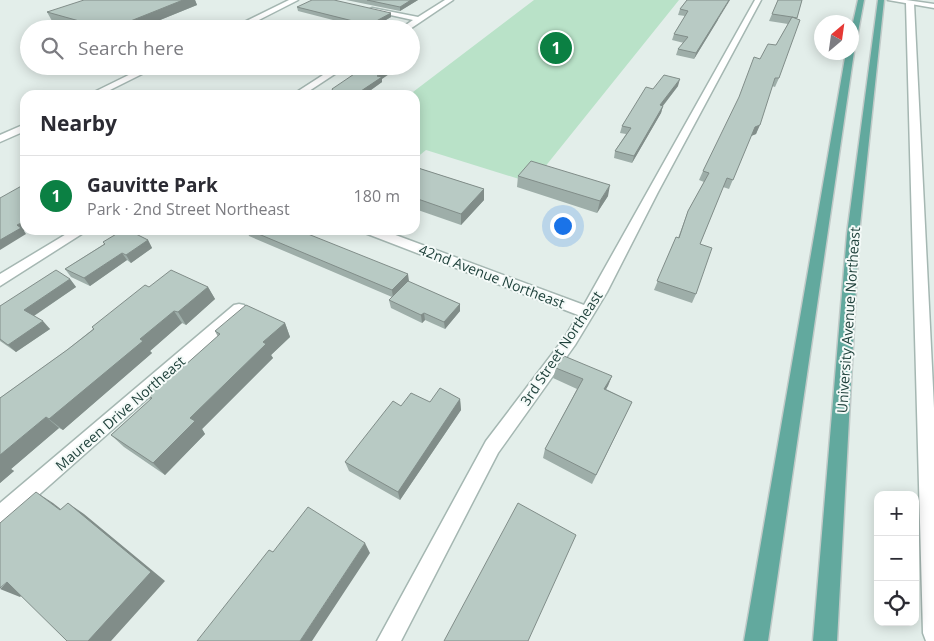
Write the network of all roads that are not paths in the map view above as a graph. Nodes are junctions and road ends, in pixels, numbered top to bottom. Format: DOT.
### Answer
graph roads {
  1 [pos="295,0"];
  2 [pos="450,0"];
  3 [pos="758,0"];
  4 [pos="861,0"];
  5 [pos="881,0"];
  6 [pos="891,0"];
  7 [pos="910,1"];
  8 [pos="934,6"];
  9 [pos="366,8"];
  10 [pos="858,15"];
  11 [pos="419,19"];
  12 [pos="253,20"];
  13 [pos="849,60"];
  14 [pos="135,75"];
  15 [pos="329,75"];
  16 [pos="104,90"];
  17 [pos="305,90"];
  18 [pos="20,129"];
  19 [pos="0,139"];
  20 [pos="74,235"];
  21 [pos="383,235"];
  22 [pos="0,281"];
  23 [pos="240,309"];
  24 [pos="586,312"];
  25 [pos="931,445"];
  26 [pos="0,516"];
  27 [pos="934,632"];
  28 [pos="389,641"];
  29 [pos="756,641"];
  30 [pos="826,641"];
  1 -- 12 [label="street"];
  2 -- 11 [label="street"];
  3 -- 24 [label="street, 3rd Street Northeast"];
  4 -- 10 [label="main road"];
  5 -- 30 [label="main road, University Avenue Northeast"];
  6 -- 7 [label="street"];
  7 -- 8 [label="street"];
  7 -- 25 [label="street"];
  9 -- 11 [label="street"];
  13 -- 29 [label="main road"];
  14 -- 16 [label="street"];
  15 -- 17 [label="street"];
  18 -- 19 [label="street"];
  20 -- 22 [label="street"];
  21 -- 24 [label="street, 42nd Avenue Northeast"];
  23 -- 26 [label="street, Maureen Drive Northeast"];
  24 -- 28 [label="street, 3rd Street Northeast"];
  25 -- 27 [label="street"];
}
